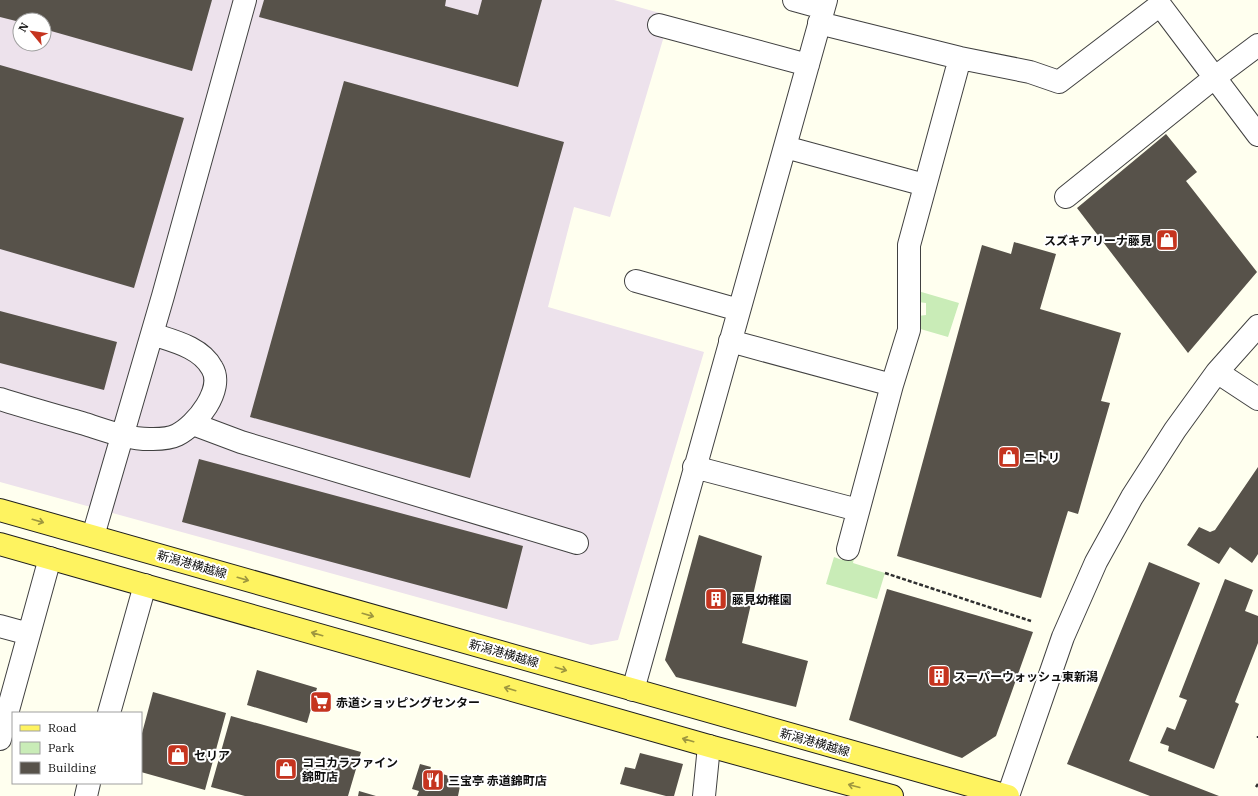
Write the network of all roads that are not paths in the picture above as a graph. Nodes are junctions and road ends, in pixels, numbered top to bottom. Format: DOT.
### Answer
graph roads {
  1 [pos="245,0"];
  2 [pos="794,0"];
  3 [pos="1158,2"];
  4 [pos="823,10"];
  5 [pos="659,25"];
  6 [pos="1258,45"];
  7 [pos="960,58"];
  8 [pos="808,65"];
  9 [pos="1214,78"];
  10 [pos="1258,135"];
  11 [pos="785,147"];
  12 [pos="925,185"];
  13 [pos="1066,197"];
  14 [pos="636,281"];
  15 [pos="739,310"];
  16 [pos="1258,326"];
  17 [pos="152,334"];
  18 [pos="730,341"];
  19 [pos="1217,372"];
  20 [pos="892,385"];
  21 [pos="0,399"];
  22 [pos="1258,399"];
  23 [pos="193,424"];
  24 [pos="122,436"];
  25 [pos="694,467"];
  26 [pos="0,510"];
  27 [pos="858,510"];
  28 [pos="93,536"];
  29 [pos="577,543"];
  30 [pos="0,544"];
  31 [pos="848,549"];
  32 [pos="50,558"];
  33 [pos="145,585"];
  34 [pos="0,626"];
  35 [pos="29,634"];
  36 [pos="633,690"];
  37 [pos="109,712"];
  38 [pos="0,739"];
  39 [pos="709,746"];
  40 [pos="89,784"];
  41 [pos="86,796"];
  42 [pos="704,796"];
  43 [pos="892,796"];
  44 [pos="1008,796"];
  1 -- 17 [label="street"];
  2 -- 4 [label="street"];
  3 -- 7 [label="street"];
  3 -- 9 [label="street"];
  4 -- 7 [label="street"];
  4 -- 8 [label="street"];
  5 -- 8 [label="street"];
  6 -- 9 [label="street"];
  7 -- 12 [label="street"];
  8 -- 11 [label="street"];
  9 -- 10 [label="street"];
  9 -- 13 [label="street"];
  11 -- 12 [label="street"];
  11 -- 15 [label="street"];
  12 -- 20 [label="street"];
  14 -- 15 [label="street"];
  15 -- 18 [label="street"];
  16 -- 19 [label="street"];
  17 -- 23 [label="street"];
  17 -- 24 [label="street"];
  18 -- 20 [label="street"];
  18 -- 25 [label="street"];
  19 -- 22 [label="street"];
  19 -- 44 [label="street"];
  20 -- 27 [label="street"];
  21 -- 24 [label="street"];
  23 -- 24 [label="street"];
  23 -- 29 [label="street"];
  24 -- 28 [label="street"];
  25 -- 27 [label="street"];
  25 -- 36 [label="street"];
  26 -- 28 [label="main road, 新潟港横越線, one-way"];
  27 -- 31 [label="street"];
  28 -- 36 [label="main road, 新潟港横越線, one-way"];
  30 -- 32 [label="main road"];
  32 -- 33 [label="main road"];
  32 -- 35 [label="street"];
  33 -- 37 [label="street"];
  39 -- 33 [label="main road, one-way"];
  34 -- 35 [label="street"];
  35 -- 38 [label="street"];
  36 -- 44 [label="main road, 新潟港横越線"];
  39 -- 42 [label="street"];
  43 -- 39 [label="main road, one-way"];
  40 -- 41 [label="street"];
}
